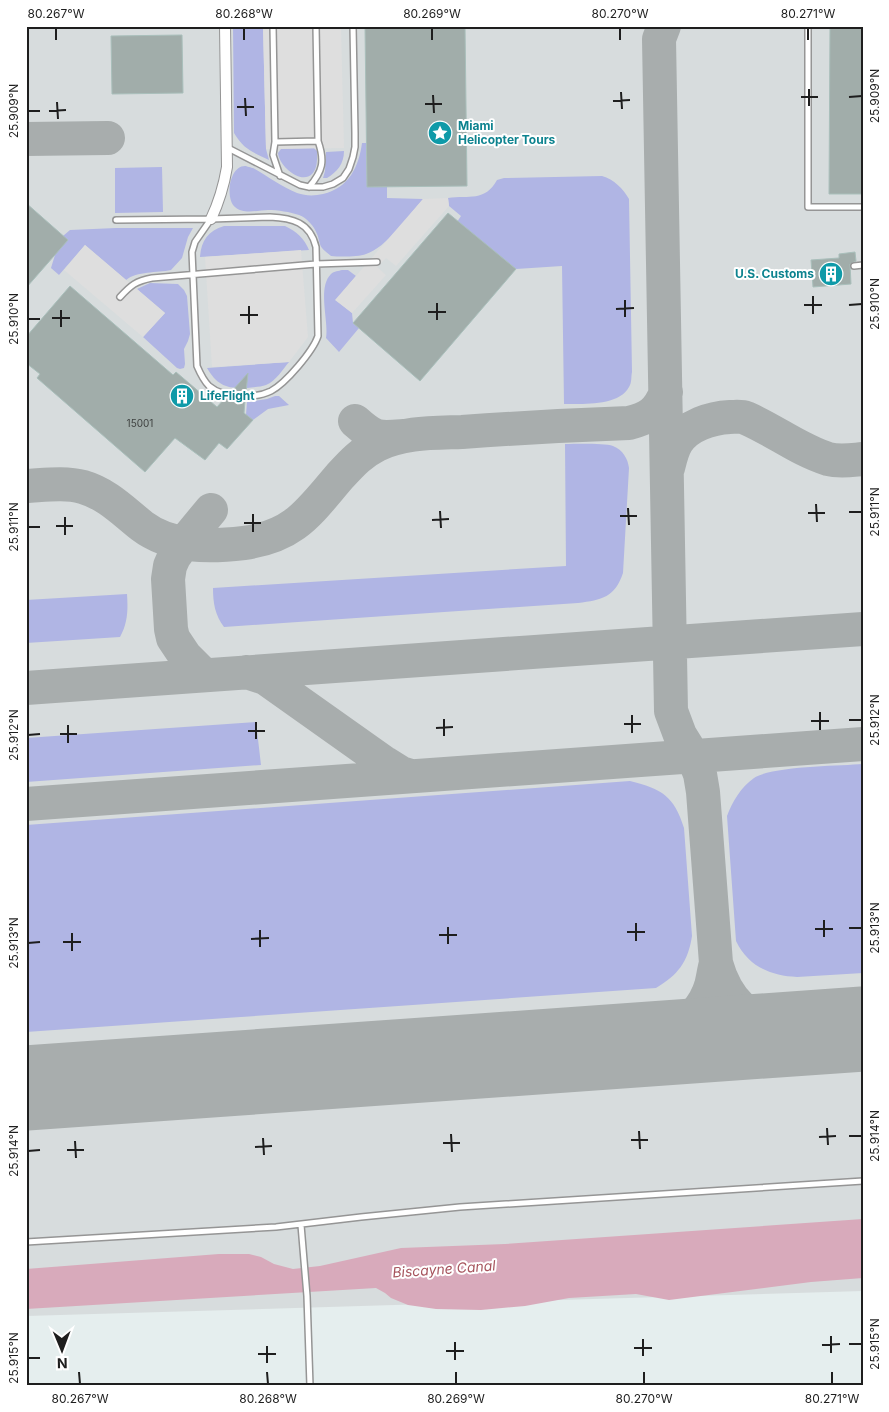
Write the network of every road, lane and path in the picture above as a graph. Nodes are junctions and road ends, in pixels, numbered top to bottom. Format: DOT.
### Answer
graph roads {
  1 [pos="226,26"];
  2 [pos="273,26"];
  3 [pos="316,26"];
  4 [pos="353,26"];
  5 [pos="808,26"];
  6 [pos="318,141"];
  7 [pos="275,142"];
  8 [pos="228,148"];
  9 [pos="280,176"];
  10 [pos="309,187"];
  11 [pos="863,207"];
  12 [pos="210,219"];
  13 [pos="116,220"];
  14 [pos="378,262"];
  15 [pos="316,264"];
  16 [pos="863,265"];
  17 [pos="854,266"];
  18 [pos="193,274"];
  19 [pos="120,298"];
  20 [pos="863,1181"];
  21 [pos="301,1224"];
  22 [pos="26,1242"];
  23 [pos="310,1386"];
  1 -- 8 [label="street"];
  2 -- 7 [label="lane"];
  3 -- 6 [label="lane"];
  4 -- 10 [label="lane"];
  5 -- 11 [label="lane"];
  6 -- 7 [label="lane"];
  6 -- 10 [label="lane"];
  7 -- 9 [label="lane"];
  8 -- 9 [label="lane"];
  8 -- 12 [label="street"];
  9 -- 10 [label="lane"];
  12 -- 13 [label="lane"];
  12 -- 15 [label="lane"];
  12 -- 18 [label="lane"];
  14 -- 15 [label="lane"];
  15 -- 18 [label="lane"];
  15 -- 18 [label="lane"];
  16 -- 17 [label="lane"];
  18 -- 19 [label="lane"];
  20 -- 21 [label="lane"];
  21 -- 22 [label="lane"];
  21 -- 23 [label="lane"];
}
